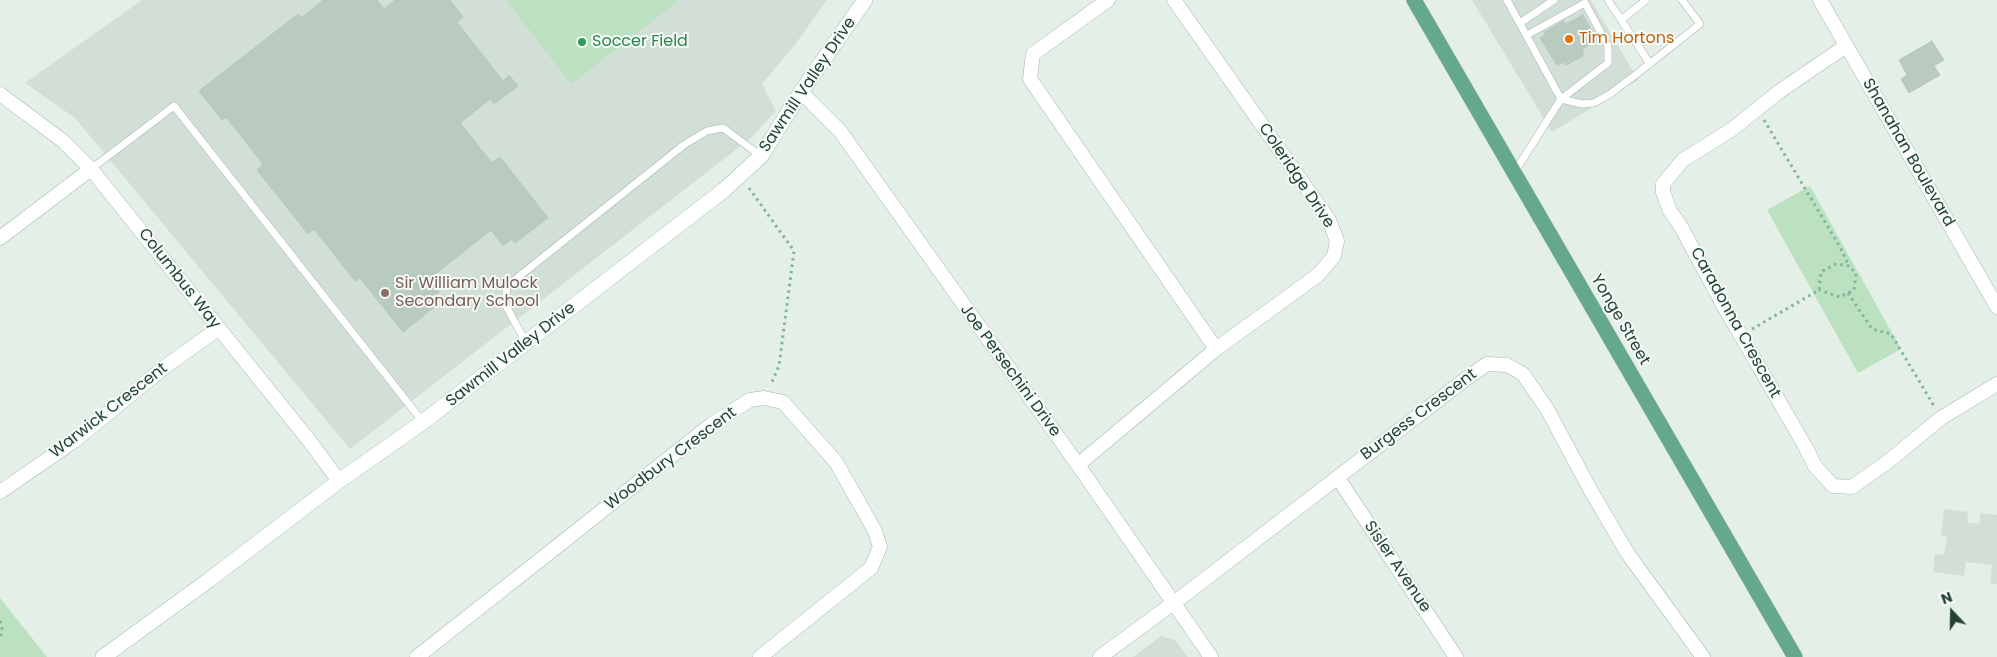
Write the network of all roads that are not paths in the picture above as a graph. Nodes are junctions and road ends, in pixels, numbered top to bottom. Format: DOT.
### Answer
graph roads {
  1 [pos="865,0"];
  2 [pos="1108,0"];
  3 [pos="1174,0"];
  4 [pos="1414,0"];
  5 [pos="1507,0"];
  6 [pos="1554,0"];
  7 [pos="1608,0"];
  8 [pos="1646,0"];
  9 [pos="1682,0"];
  10 [pos="1820,0"];
  11 [pos="1621,20"];
  12 [pos="1520,23"];
  13 [pos="1527,36"];
  14 [pos="1846,46"];
  15 [pos="1650,64"];
  16 [pos="801,92"];
  17 [pos="0,94"];
  18 [pos="1561,99"];
  19 [pos="761,156"];
  20 [pos="91,169"];
  21 [pos="1514,173"];
  22 [pos="0,238"];
  23 [pos="1997,306"];
  24 [pos="218,329"];
  25 [pos="526,343"];
  26 [pos="1216,350"];
  27 [pos="1997,384"];
  28 [pos="423,422"];
  29 [pos="1078,465"];
  30 [pos="1338,478"];
  31 [pos="339,481"];
  32 [pos="0,492"];
  33 [pos="1174,603"];
  34 [pos="103,657"];
  35 [pos="417,657"];
  36 [pos="760,657"];
  37 [pos="1100,657"];
  38 [pos="1211,657"];
  39 [pos="1456,657"];
  40 [pos="1704,657"];
  41 [pos="1795,657"];
  1 -- 16 [label="street, Sawmill Valley Drive"];
  2 -- 26 [label="street"];
  3 -- 26 [label="street, Coleridge Drive"];
  4 -- 21 [label="main road, Yonge Street"];
  5 -- 12 [label="lane"];
  6 -- 12 [label="lane"];
  7 -- 11 [label="lane"];
  8 -- 11 [label="lane"];
  9 -- 15 [label="lane"];
  10 -- 14 [label="street, Shanahan Boulevard"];
  11 -- 15 [label="lane"];
  12 -- 13 [label="lane"];
  13 -- 18 [label="lane"];
  13 -- 18 [label="lane"];
  14 -- 23 [label="street, Shanahan Boulevard"];
  14 -- 27 [label="street, Caradonna Crescent"];
  15 -- 18 [label="lane"];
  16 -- 19 [label="street, Sawmill Valley Drive"];
  16 -- 29 [label="street, Joe Persechini Drive"];
  17 -- 20 [label="street, Columbus Way"];
  18 -- 21 [label="lane"];
  19 -- 25 [label="street, Sawmill Valley Drive"];
  19 -- 25 [label="lane"];
  20 -- 22 [label="street"];
  20 -- 24 [label="street, Columbus Way"];
  20 -- 28 [label="lane"];
  21 -- 41 [label="main road, Yonge Street"];
  24 -- 31 [label="street, Columbus Way"];
  24 -- 32 [label="street, Warwick Crescent"];
  25 -- 28 [label="street, Sawmill Valley Drive"];
  26 -- 29 [label="street, Coleridge Drive"];
  28 -- 31 [label="street, Sawmill Valley Drive"];
  29 -- 33 [label="street, Joe Persechini Drive"];
  30 -- 33 [label="street, Burgess Crescent"];
  30 -- 39 [label="street, Sisler Avenue"];
  30 -- 40 [label="street, Burgess Crescent"];
  31 -- 34 [label="street, Sawmill Valley Drive"];
  33 -- 37 [label="street, Burgess Crescent"];
  33 -- 38 [label="street, Joe Persechini Drive"];
  35 -- 36 [label="street, Woodbury Crescent"];
}
